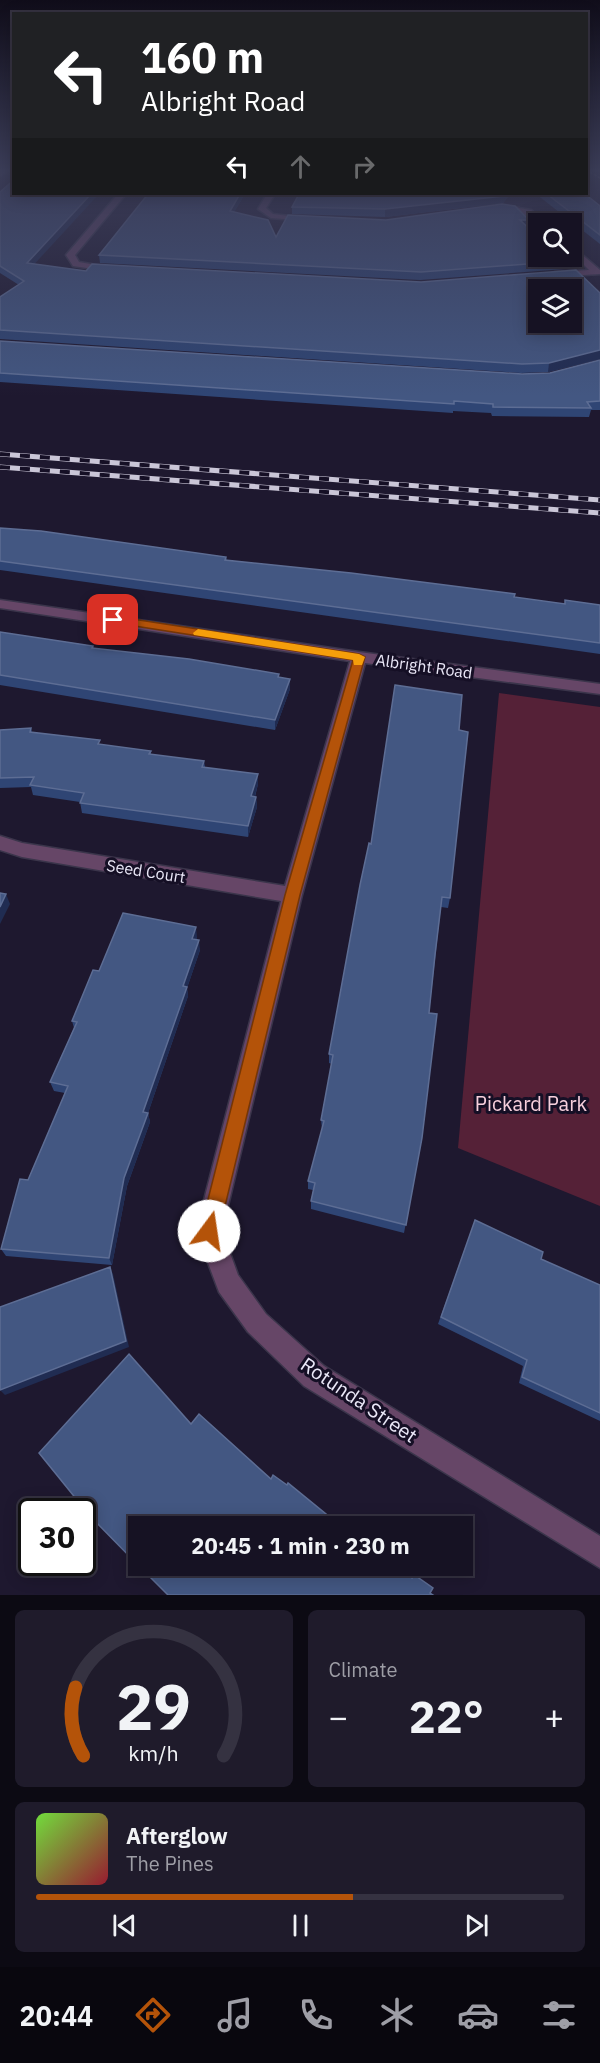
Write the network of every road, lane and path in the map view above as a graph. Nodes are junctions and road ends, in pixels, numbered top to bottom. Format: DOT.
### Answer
graph roads {
  1 [pos="77,246"];
  2 [pos="582,259"];
  3 [pos="126,270"];
  4 [pos="598,274"];
  5 [pos="549,276"];
  6 [pos="0,604"];
  7 [pos="359,657"];
  8 [pos="600,689"];
  9 [pos="0,843"];
  10 [pos="292,895"];
  11 [pos="600,1553"];
  1 -- 3 [label="street"];
  2 -- 4 [label="street"];
  4 -- 5 [label="street"];
  6 -- 7 [label="street, Albright Road"];
  7 -- 8 [label="street, Albright Road"];
  7 -- 10 [label="street, Rotunda Street"];
  9 -- 10 [label="street, Seed Court"];
  10 -- 11 [label="street, Rotunda Street"];
}
